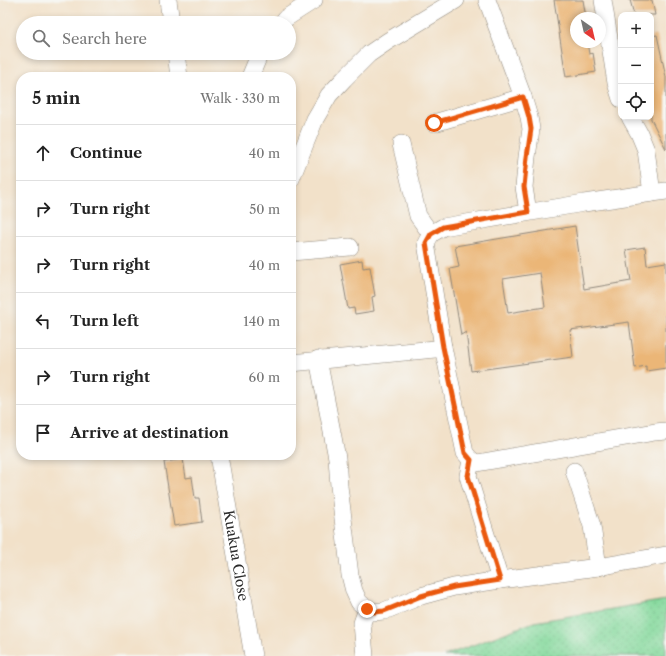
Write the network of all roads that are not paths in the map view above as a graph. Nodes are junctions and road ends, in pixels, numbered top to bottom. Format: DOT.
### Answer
graph roads {
  1 [pos="168,0"];
  2 [pos="314,0"];
  3 [pos="456,0"];
  4 [pos="487,0"];
  5 [pos="603,0"];
  6 [pos="170,16"];
  7 [pos="289,16"];
  8 [pos="177,60"];
  9 [pos="257,60"];
  10 [pos="178,72"];
  11 [pos="252,72"];
  12 [pos="618,89"];
  13 [pos="523,97"];
  14 [pos="632,120"];
  15 [pos="434,123"];
  16 [pos="401,144"];
  17 [pos="296,166"];
  18 [pos="659,192"];
  19 [pos="528,212"];
  20 [pos="431,234"];
  21 [pos="350,247"];
  22 [pos="296,252"];
  23 [pos="443,347"];
  24 [pos="318,360"];
  25 [pos="296,362"];
  26 [pos="666,431"];
  27 [pos="220,460"];
  28 [pos="471,460"];
  29 [pos="574,471"];
  30 [pos="666,555"];
  31 [pos="598,567"];
  32 [pos="500,580"];
  33 [pos="367,609"];
  34 [pos="253,656"];
  35 [pos="365,656"];
  1 -- 6 [label="street"];
  2 -- 7 [label="street"];
  3 -- 17 [label="street"];
  4 -- 13 [label="street"];
  5 -- 12 [label="street"];
  8 -- 10 [label="street"];
  9 -- 11 [label="street"];
  13 -- 15 [label="street"];
  13 -- 19 [label="street"];
  14 -- 18 [label="street"];
  16 -- 20 [label="street"];
  18 -- 19 [label="street"];
  19 -- 20 [label="street"];
  20 -- 23 [label="street"];
  21 -- 22 [label="street"];
  23 -- 24 [label="street"];
  23 -- 28 [label="street"];
  24 -- 25 [label="street"];
  24 -- 33 [label="street"];
  26 -- 28 [label="street"];
  27 -- 34 [label="street, Kuakua Close"];
  28 -- 32 [label="street"];
  29 -- 31 [label="street"];
  30 -- 31 [label="street"];
  31 -- 32 [label="street"];
  32 -- 33 [label="street"];
  33 -- 35 [label="street"];
}
